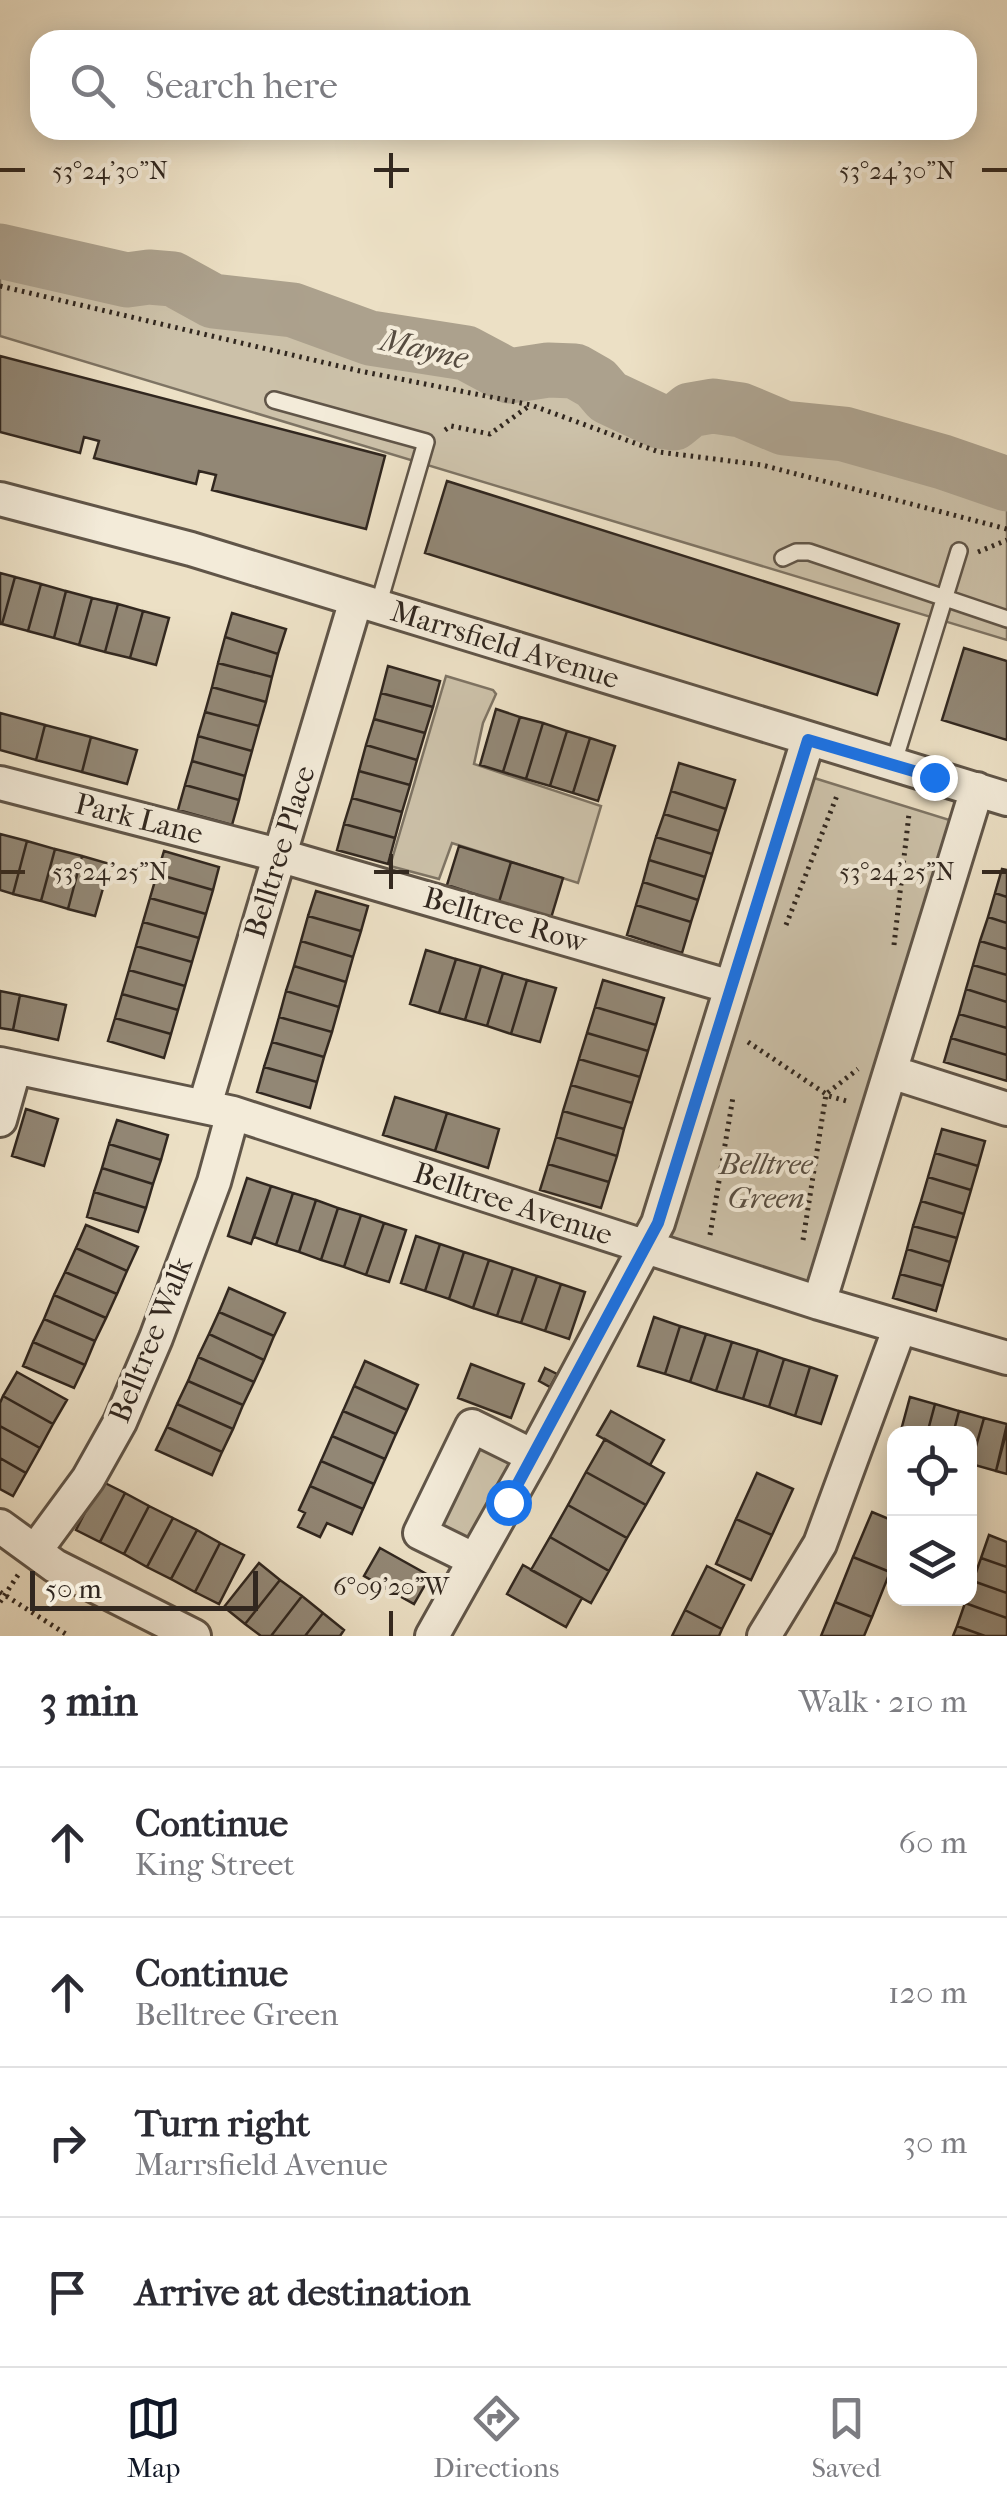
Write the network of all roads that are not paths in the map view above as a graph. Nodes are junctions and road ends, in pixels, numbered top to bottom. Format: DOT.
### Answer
graph roads {
  1 [pos="274,400"];
  2 [pos="0,499"];
  3 [pos="959,551"];
  4 [pos="782,558"];
  5 [pos="945,598"];
  6 [pos="367,603"];
  7 [pos="1007,619"];
  8 [pos="808,740"];
  9 [pos="893,765"];
  10 [pos="0,783"];
  11 [pos="992,794"];
  12 [pos="278,854"];
  13 [pos="731,987"];
  14 [pos="8,1065"];
  15 [pos="879,1066"];
  16 [pos="219,1109"];
  17 [pos="1007,1109"];
  18 [pos="0,1120"];
  19 [pos="645,1246"];
  20 [pos="819,1303"];
  21 [pos="900,1327"];
  22 [pos="1007,1358"];
  23 [pos="533,1456"];
  24 [pos="0,1526"];
  25 [pos="35,1552"];
  26 [pos="475,1560"];
  27 [pos="194,1636"];
  28 [pos="432,1636"];
  29 [pos="764,1636"];
  1 -- 6 [label="lane"];
  2 -- 6 [label="street, Marrsfield Avenue"];
  3 -- 5 [label="lane"];
  4 -- 5 [label="lane"];
  5 -- 7 [label="lane"];
  5 -- 9 [label="lane"];
  6 -- 8 [label="street, Marrsfield Avenue"];
  6 -- 12 [label="street, Belltree Place"];
  8 -- 9 [label="street, Marrsfield Avenue"];
  8 -- 13 [label="street"];
  9 -- 11 [label="street, Marrsfield Avenue"];
  10 -- 12 [label="street, Park Lane"];
  11 -- 15 [label="street"];
  12 -- 13 [label="street, Belltree Row"];
  12 -- 16 [label="street, Belltree Place"];
  13 -- 19 [label="street"];
  14 -- 16 [label="street, Belltree Avenue"];
  14 -- 18 [label="street, Belltree Avenue"];
  15 -- 17 [label="street"];
  15 -- 20 [label="street"];
  16 -- 19 [label="street, Belltree Avenue"];
  16 -- 25 [label="street, Belltree Walk"];
  19 -- 20 [label="street, Belltree Avenue"];
  19 -- 23 [label="street"];
  20 -- 21 [label="street, Belltree Avenue"];
  21 -- 22 [label="street, Belltree Avenue"];
  21 -- 29 [label="street"];
  23 -- 26 [label="street"];
  23 -- 26 [label="street"];
  24 -- 25 [label="street"];
  25 -- 27 [label="street"];
  26 -- 28 [label="street"];
}
